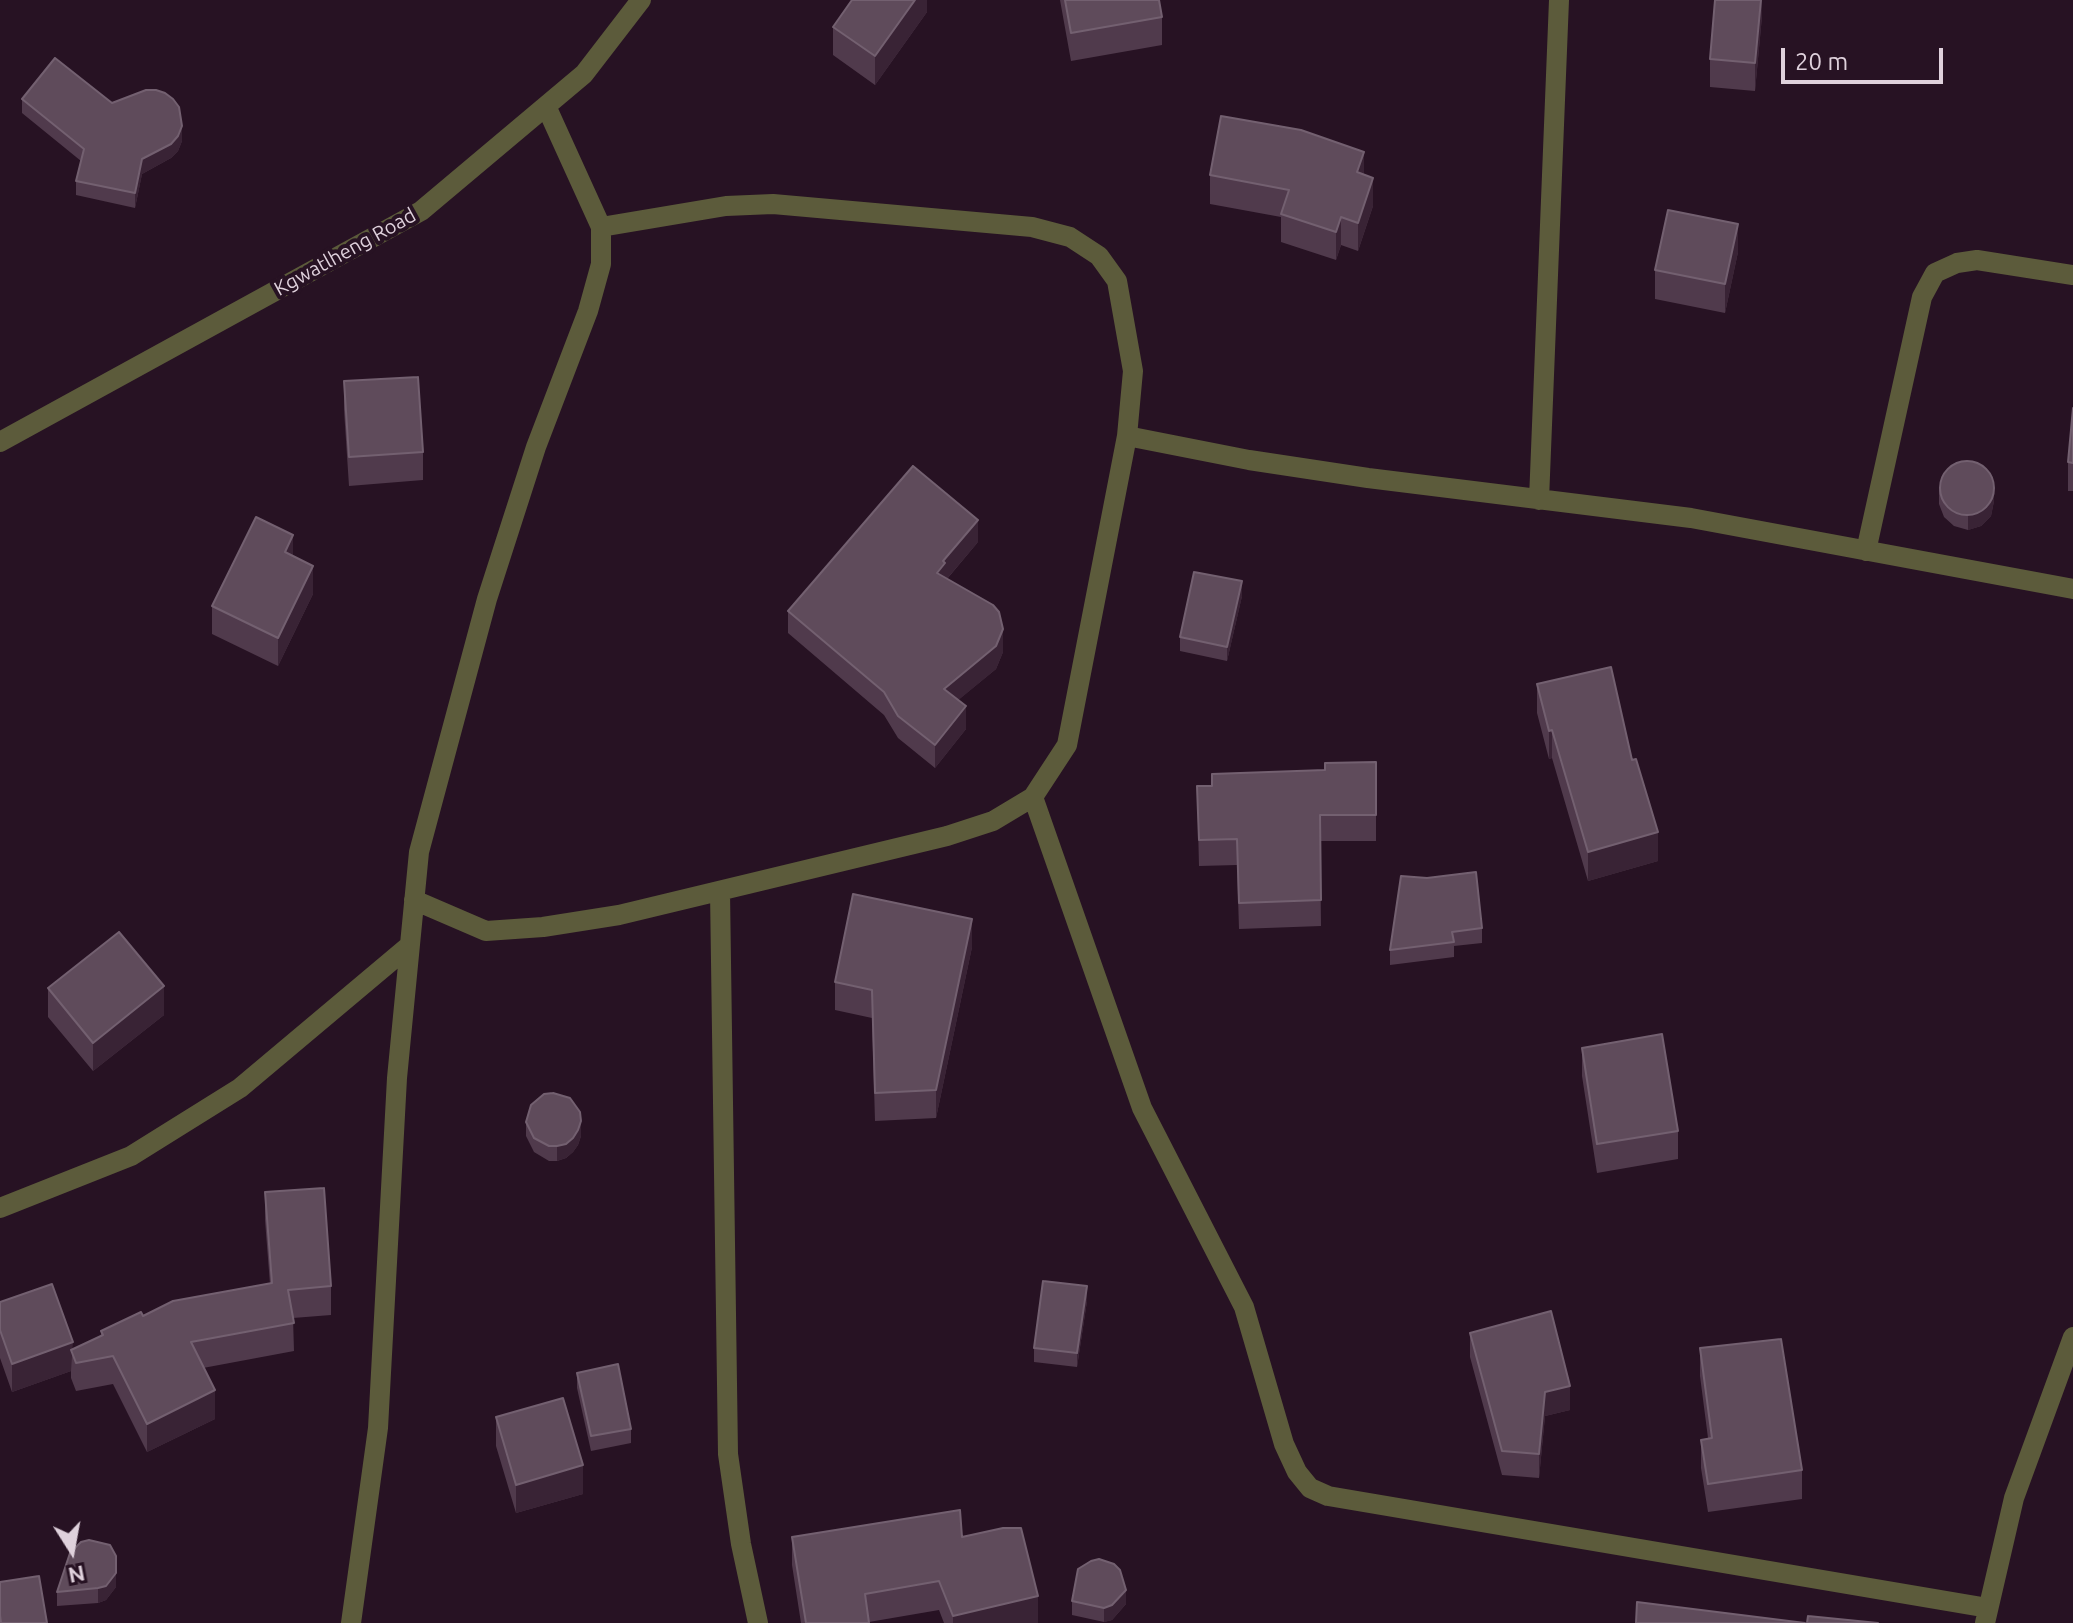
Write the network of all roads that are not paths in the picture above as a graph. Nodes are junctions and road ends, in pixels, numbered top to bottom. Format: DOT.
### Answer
graph roads {
  1 [pos="641,0"];
  2 [pos="1559,0"];
  3 [pos="546,106"];
  4 [pos="601,227"];
  5 [pos="2073,275"];
  6 [pos="1127,436"];
  7 [pos="0,442"];
  8 [pos="1539,500"];
  9 [pos="1866,551"];
  10 [pos="2073,589"];
  11 [pos="1033,797"];
  12 [pos="720,891"];
  13 [pos="414,900"];
  14 [pos="409,946"];
  15 [pos="0,1208"];
  16 [pos="2073,1337"];
  17 [pos="1987,1616"];
  18 [pos="351,1623"];
  19 [pos="758,1623"];
  1 -- 3 [label="street, Kgwatlheng Road"];
  2 -- 8 [label="street"];
  3 -- 4 [label="street"];
  3 -- 7 [label="street, Kgwatlheng Road"];
  4 -- 6 [label="street"];
  4 -- 13 [label="street"];
  5 -- 9 [label="street"];
  6 -- 8 [label="street"];
  6 -- 11 [label="street"];
  8 -- 9 [label="street"];
  9 -- 10 [label="street"];
  11 -- 12 [label="street"];
  11 -- 17 [label="street"];
  12 -- 13 [label="street"];
  12 -- 19 [label="street"];
  13 -- 14 [label="street"];
  14 -- 15 [label="street"];
  14 -- 18 [label="street"];
  16 -- 17 [label="street"];
}
